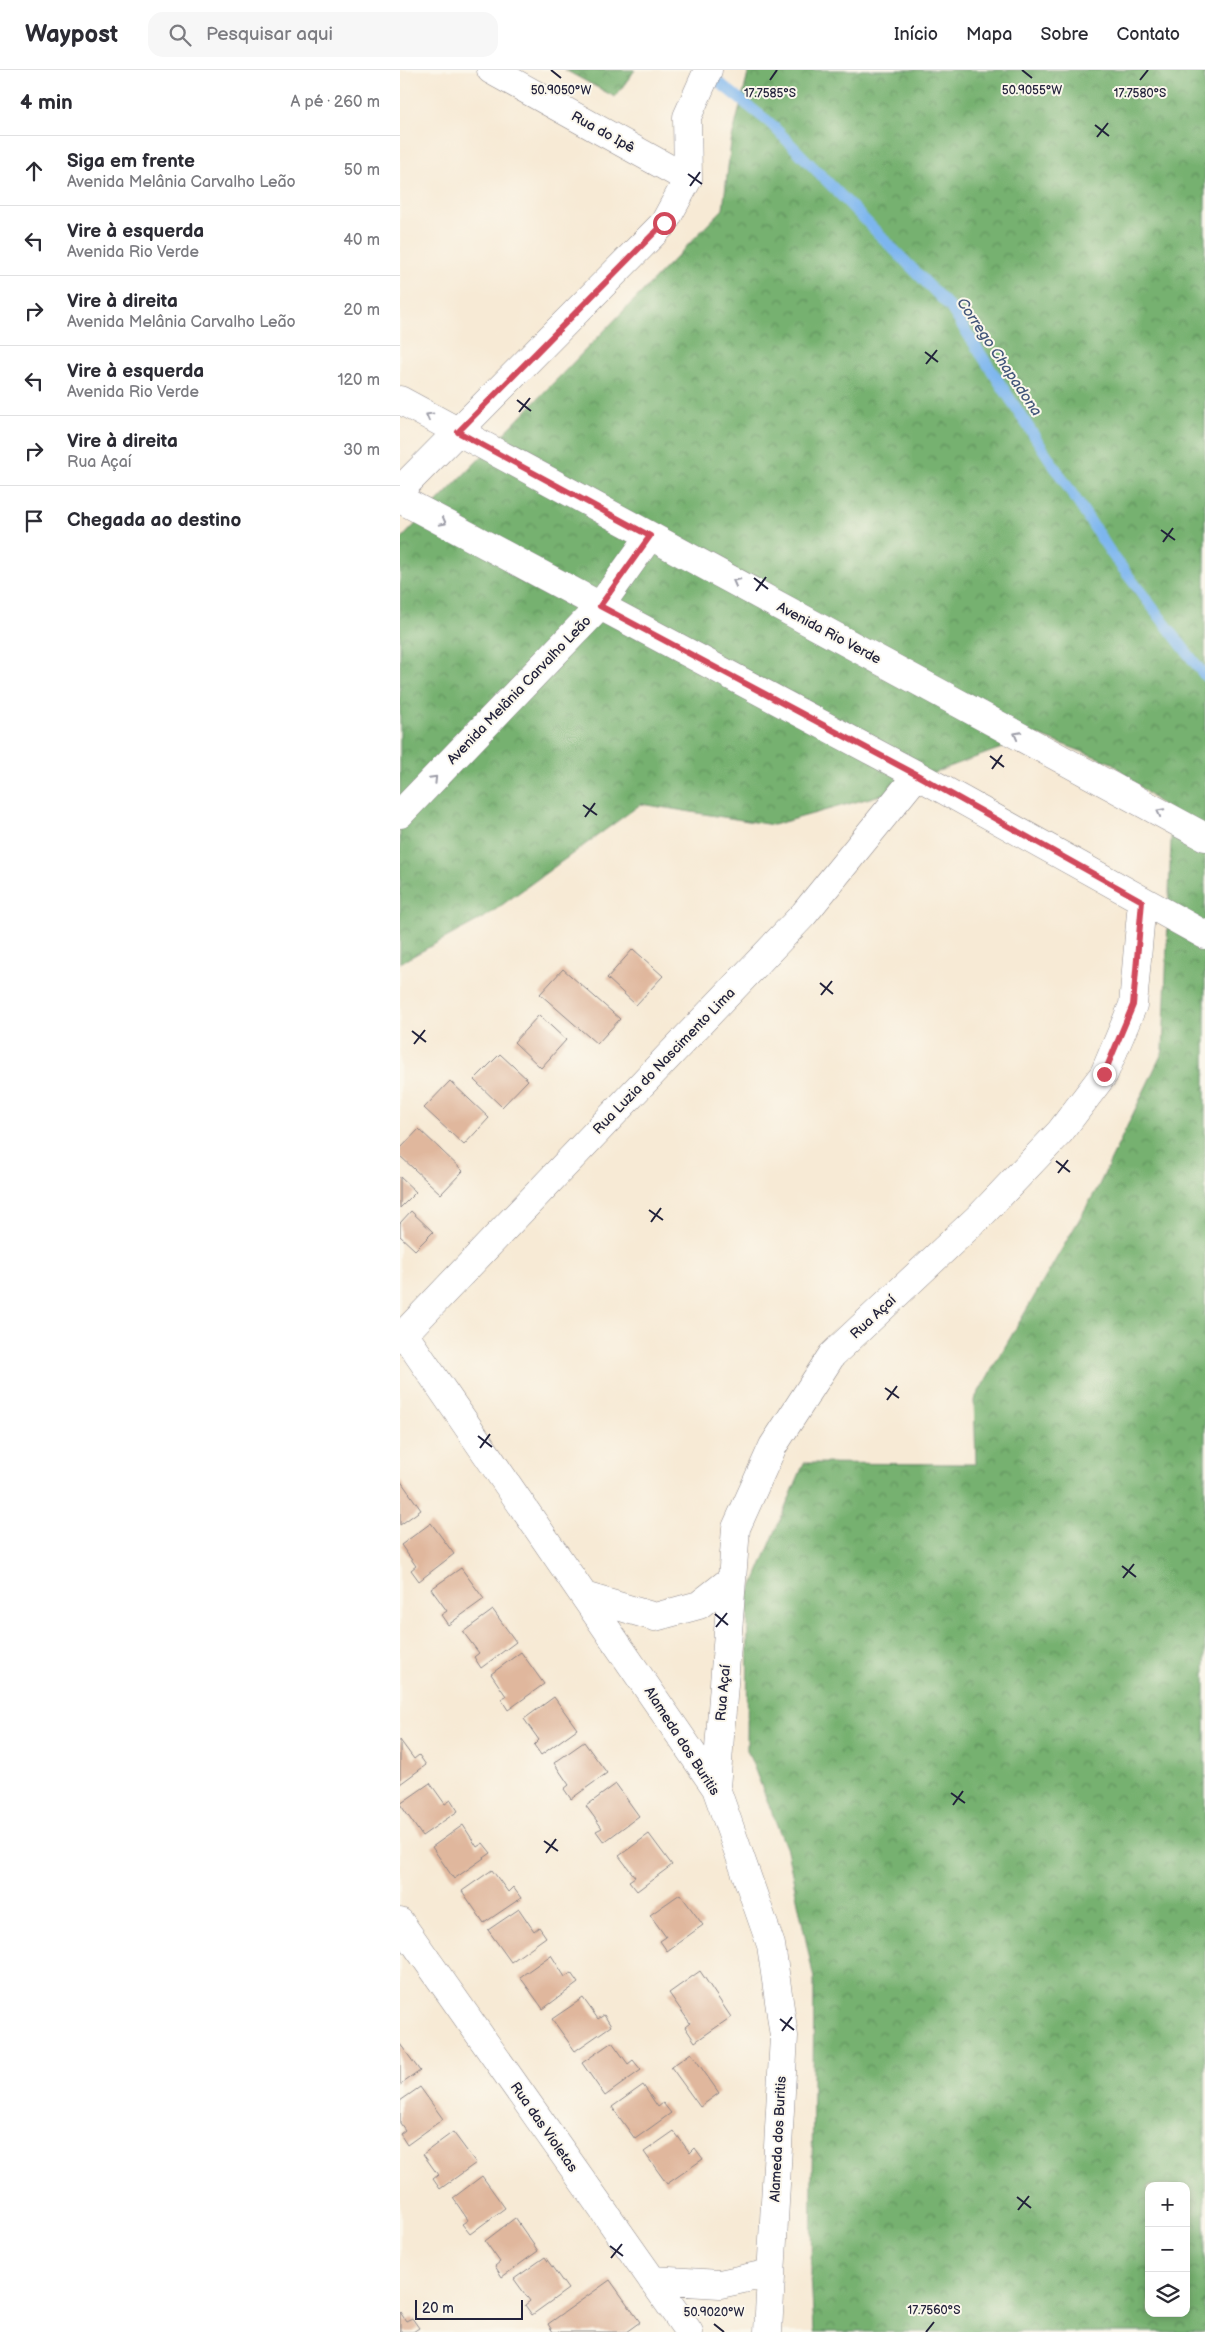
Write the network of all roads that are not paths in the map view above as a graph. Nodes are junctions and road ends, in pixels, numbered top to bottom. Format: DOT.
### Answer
graph roads {
  1 [pos="491,70"];
  2 [pos="708,70"];
  3 [pos="688,179"];
  4 [pos="400,400"];
  5 [pos="458,432"];
  6 [pos="400,490"];
  7 [pos="400,499"];
  8 [pos="650,536"];
  9 [pos="600,606"];
  10 [pos="917,775"];
  11 [pos="400,814"];
  12 [pos="1204,836"];
  13 [pos="1142,901"];
  14 [pos="1195,930"];
  15 [pos="402,1336"];
  16 [pos="732,1579"];
  17 [pos="584,1596"];
  18 [pos="716,1788"];
  19 [pos="400,1922"];
  20 [pos="771,2273"];
  21 [pos="652,2280"];
  22 [pos="688,2332"];
  23 [pos="768,2332"];
  1 -- 3 [label="street, Rua do Ipê"];
  2 -- 3 [label="street"];
  3 -- 5 [label="street"];
  5 -- 4 [label="street, Avenida Rio Verde, one-way"];
  5 -- 6 [label="street"];
  5 -- 8 [label="street, Avenida Rio Verde"];
  7 -- 9 [label="street, one-way"];
  8 -- 9 [label="street, Avenida Melânia Carvalho Leão"];
  12 -- 8 [label="street, Avenida Rio Verde, one-way"];
  9 -- 10 [label="street"];
  11 -- 9 [label="street, Avenida Melânia Carvalho Leão, one-way"];
  10 -- 13 [label="street"];
  10 -- 15 [label="street, Rua Luzia do Nascimento Lima"];
  13 -- 14 [label="street"];
  13 -- 16 [label="street, Rua Açaí"];
  15 -- 17 [label="street, Alameda dos Buritis"];
  16 -- 17 [label="street"];
  16 -- 18 [label="street, Rua Açaí"];
  17 -- 18 [label="street, Alameda dos Buritis"];
  18 -- 20 [label="street, Alameda dos Buritis"];
  19 -- 21 [label="street, Rua das Violetas"];
  20 -- 21 [label="street"];
  20 -- 23 [label="street, Alameda dos Buritis"];
  21 -- 22 [label="street, Rua das Violetas"];
}
